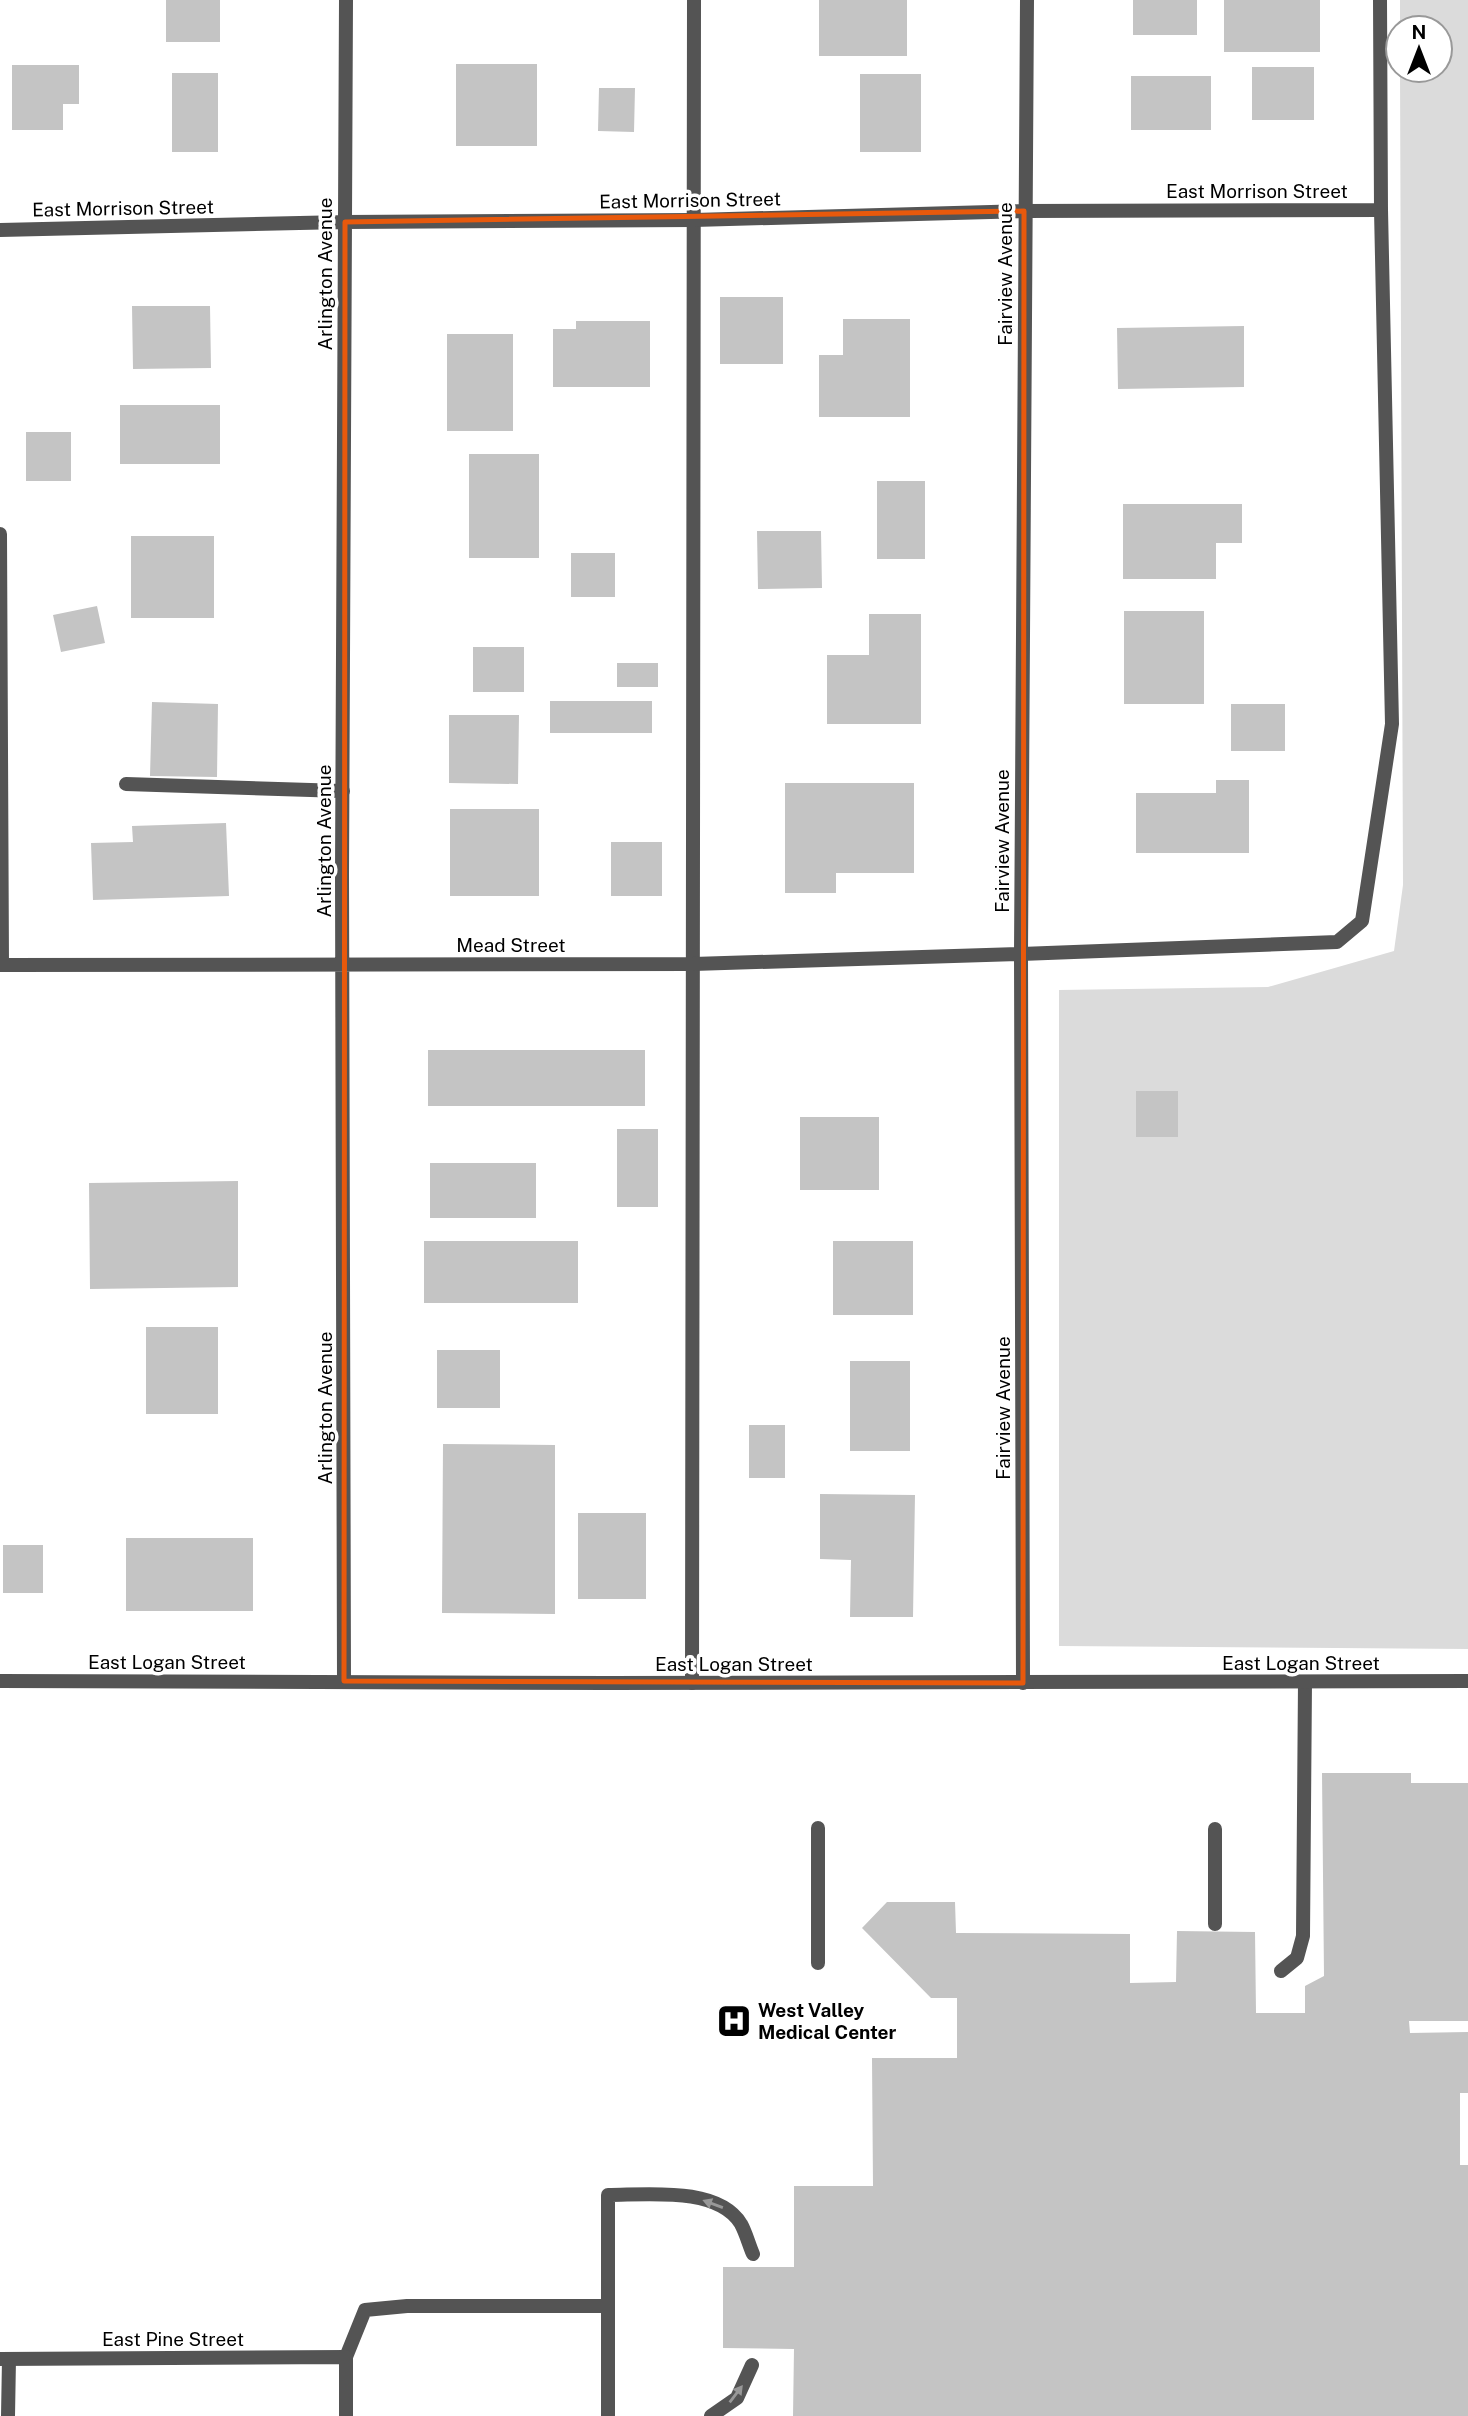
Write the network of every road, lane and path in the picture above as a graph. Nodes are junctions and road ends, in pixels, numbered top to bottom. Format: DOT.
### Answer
graph roads {
  1 [pos="346,0"];
  2 [pos="694,0"];
  3 [pos="1027,0"];
  4 [pos="1380,0"];
  5 [pos="1381,210"];
  6 [pos="1024,211"];
  7 [pos="694,220"];
  8 [pos="345,222"];
  9 [pos="0,230"];
  10 [pos="0,534"];
  11 [pos="126,784"];
  12 [pos="343,791"];
  13 [pos="1021,954"];
  14 [pos="344,964"];
  15 [pos="693,964"];
  16 [pos="1,965"];
  17 [pos="0,1681"];
  18 [pos="344,1681"];
  19 [pos="1468,1681"];
  20 [pos="1305,1682"];
  21 [pos="692,1683"];
  22 [pos="1023,1683"];
  23 [pos="818,1828"];
  24 [pos="1215,1829"];
  25 [pos="1215,1924"];
  26 [pos="818,1963"];
  27 [pos="1282,1971"];
  28 [pos="753,2254"];
  29 [pos="607,2306"];
  30 [pos="346,2357"];
  31 [pos="4,2358"];
  32 [pos="752,2365"];
  33 [pos="8,2416"];
  34 [pos="346,2416"];
  35 [pos="608,2416"];
  36 [pos="711,2416"];
  1 -- 8 [label="street, Arlington Avenue"];
  2 -- 7 [label="street"];
  3 -- 6 [label="street, Fairview Avenue"];
  4 -- 5 [label="street, Mead Street"];
  5 -- 6 [label="street, East Morrison Street"];
  5 -- 13 [label="street, Mead Street"];
  6 -- 7 [label="street, East Morrison Street"];
  6 -- 13 [label="street, Fairview Avenue"];
  7 -- 8 [label="street, East Morrison Street"];
  7 -- 15 [label="street"];
  8 -- 9 [label="street, East Morrison Street"];
  8 -- 12 [label="street, Arlington Avenue"];
  10 -- 16 [label="street"];
  11 -- 12 [label="street"];
  12 -- 14 [label="street, Arlington Avenue"];
  13 -- 15 [label="street, Mead Street"];
  13 -- 22 [label="street, Fairview Avenue"];
  14 -- 15 [label="street, Mead Street"];
  14 -- 16 [label="street, Mead Street"];
  14 -- 18 [label="street, Arlington Avenue"];
  15 -- 21 [label="street"];
  17 -- 18 [label="street, East Logan Street"];
  18 -- 21 [label="street, East Logan Street"];
  19 -- 20 [label="street, East Logan Street"];
  20 -- 22 [label="street, East Logan Street"];
  20 -- 27 [label="street"];
  21 -- 22 [label="street, East Logan Street"];
  23 -- 26 [label="street"];
  24 -- 25 [label="street"];
  28 -- 29 [label="street, one-way"];
  29 -- 30 [label="street"];
  29 -- 35 [label="street"];
  30 -- 31 [label="street, East Pine Street"];
  30 -- 34 [label="street"];
  31 -- 33 [label="street"];
  36 -- 32 [label="street, one-way"];
}
